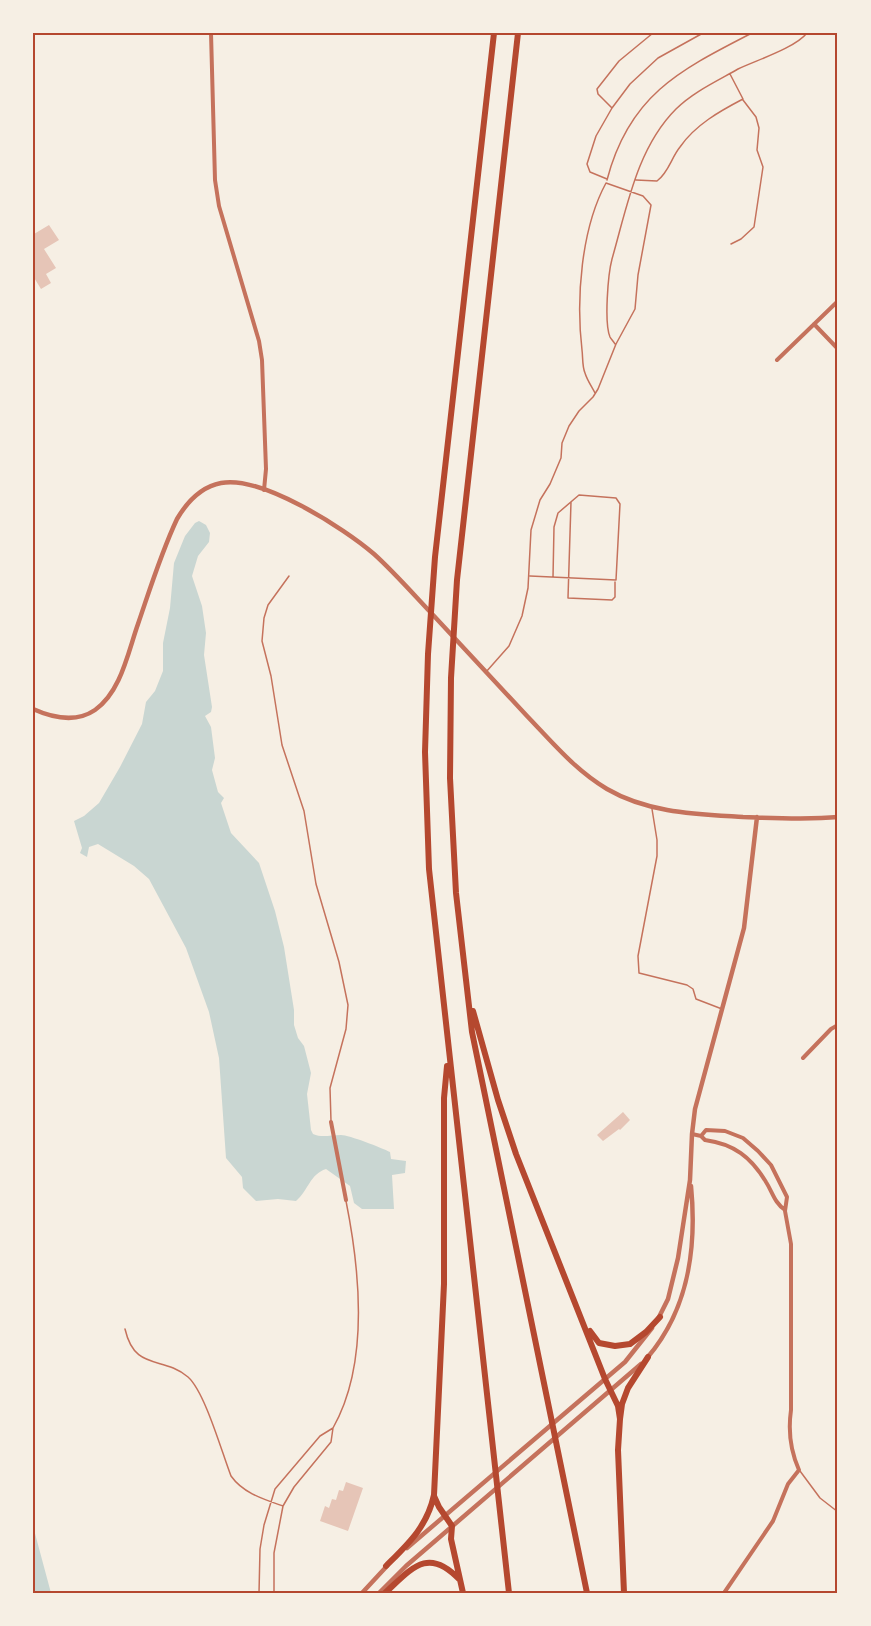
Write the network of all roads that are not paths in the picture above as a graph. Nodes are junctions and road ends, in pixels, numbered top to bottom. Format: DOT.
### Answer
graph roads {
  1 [pos="211,33"];
  2 [pos="494,33"];
  3 [pos="518,33"];
  4 [pos="653,33"];
  5 [pos="703,33"];
  6 [pos="752,33"];
  7 [pos="807,33"];
  8 [pos="730,74"];
  9 [pos="743,99"];
  10 [pos="612,108"];
  11 [pos="607,180"];
  12 [pos="635,180"];
  13 [pos="606,183"];
  14 [pos="631,191"];
  15 [pos="731,244"];
  16 [pos="838,301"];
  17 [pos="814,324"];
  18 [pos="616,344"];
  19 [pos="838,349"];
  20 [pos="777,360"];
  21 [pos="595,393"];
  22 [pos="264,490"];
  23 [pos="571,501"];
  24 [pos="289,576"];
  25 [pos="529,576"];
  26 [pos="553,577"];
  27 [pos="568,578"];
  28 [pos="616,580"];
  29 [pos="486,672"];
  30 [pos="33,709"];
  31 [pos="652,807"];
  32 [pos="837,817"];
  33 [pos="757,818"];
  34 [pos="838,824"];
  35 [pos="466,988"];
  36 [pos="723,1009"];
  37 [pos="838,1025"];
  38 [pos="448,1053"];
  39 [pos="803,1058"];
  40 [pos="331,1122"];
  41 [pos="692,1134"];
  42 [pos="701,1136"];
  43 [pos="690,1180"];
  44 [pos="346,1200"];
  45 [pos="785,1210"];
  46 [pos="660,1317"];
  47 [pos="584,1324"];
  48 [pos="125,1329"];
  49 [pos="648,1357"];
  50 [pos="605,1379"];
  51 [pos="612,1390"];
  52 [pos="620,1419"];
  53 [pos="333,1428"];
  54 [pos="799,1470"];
  55 [pos="434,1496"];
  56 [pos="271,1502"];
  57 [pos="284,1506"];
  58 [pos="838,1512"];
  59 [pos="445,1515"];
  60 [pos="452,1526"];
  61 [pos="386,1566"];
  62 [pos="460,1580"];
  63 [pos="259,1593"];
  64 [pos="274,1593"];
  65 [pos="362,1593"];
  66 [pos="379,1593"];
  67 [pos="385,1593"];
  68 [pos="463,1593"];
  69 [pos="510,1593"];
  70 [pos="587,1593"];
  71 [pos="624,1593"];
  72 [pos="724,1593"];
  1 -- 22 [label="street"];
  2 -- 38 [label="highway"];
  3 -- 35 [label="highway"];
  4 -- 10 [label="lane"];
  5 -- 10 [label="lane"];
  6 -- 11 [label="lane"];
  7 -- 8 [label="lane"];
  8 -- 9 [label="lane"];
  8 -- 12 [label="lane"];
  9 -- 12 [label="lane"];
  9 -- 15 [label="lane"];
  10 -- 11 [label="lane"];
  11 -- 13 [label="lane"];
  12 -- 14 [label="lane"];
  13 -- 14 [label="lane"];
  13 -- 21 [label="lane"];
  14 -- 18 [label="lane"];
  14 -- 18 [label="lane"];
  16 -- 17 [label="street"];
  17 -- 19 [label="street"];
  17 -- 20 [label="street"];
  18 -- 21 [label="lane"];
  21 -- 25 [label="lane"];
  22 -- 29 [label="street"];
  22 -- 30 [label="street"];
  23 -- 26 [label="lane"];
  23 -- 27 [label="lane"];
  23 -- 28 [label="lane"];
  24 -- 40 [label="lane"];
  25 -- 26 [label="lane"];
  25 -- 29 [label="lane"];
  26 -- 27 [label="lane"];
  27 -- 28 [label="lane"];
  27 -- 28 [label="lane"];
  29 -- 31 [label="street"];
  31 -- 33 [label="street"];
  31 -- 36 [label="lane"];
  32 -- 33 [label="street"];
  32 -- 34 [label="street"];
  33 -- 36 [label="street"];
  35 -- 47 [label="highway"];
  35 -- 70 [label="highway"];
  36 -- 41 [label="street"];
  37 -- 39 [label="street"];
  38 -- 55 [label="highway"];
  38 -- 69 [label="highway"];
  40 -- 44 [label="street"];
  41 -- 42 [label="street"];
  41 -- 43 [label="street"];
  42 -- 45 [label="street"];
  42 -- 45 [label="street"];
  43 -- 46 [label="street"];
  43 -- 49 [label="street"];
  44 -- 53 [label="lane"];
  45 -- 54 [label="street"];
  46 -- 47 [label="highway"];
  46 -- 50 [label="street"];
  47 -- 50 [label="highway"];
  48 -- 56 [label="lane"];
  49 -- 51 [label="street"];
  49 -- 52 [label="highway"];
  50 -- 51 [label="highway"];
  50 -- 59 [label="street"];
  51 -- 52 [label="highway"];
  51 -- 60 [label="street"];
  52 -- 71 [label="highway"];
  53 -- 56 [label="lane"];
  53 -- 57 [label="lane"];
  54 -- 58 [label="lane"];
  54 -- 72 [label="street"];
  55 -- 59 [label="highway"];
  55 -- 61 [label="highway"];
  56 -- 57 [label="lane"];
  56 -- 63 [label="lane"];
  57 -- 64 [label="lane"];
  59 -- 60 [label="highway"];
  59 -- 61 [label="street"];
  60 -- 62 [label="highway"];
  60 -- 66 [label="street"];
  61 -- 65 [label="street"];
  62 -- 67 [label="highway"];
  62 -- 68 [label="highway"];
}
